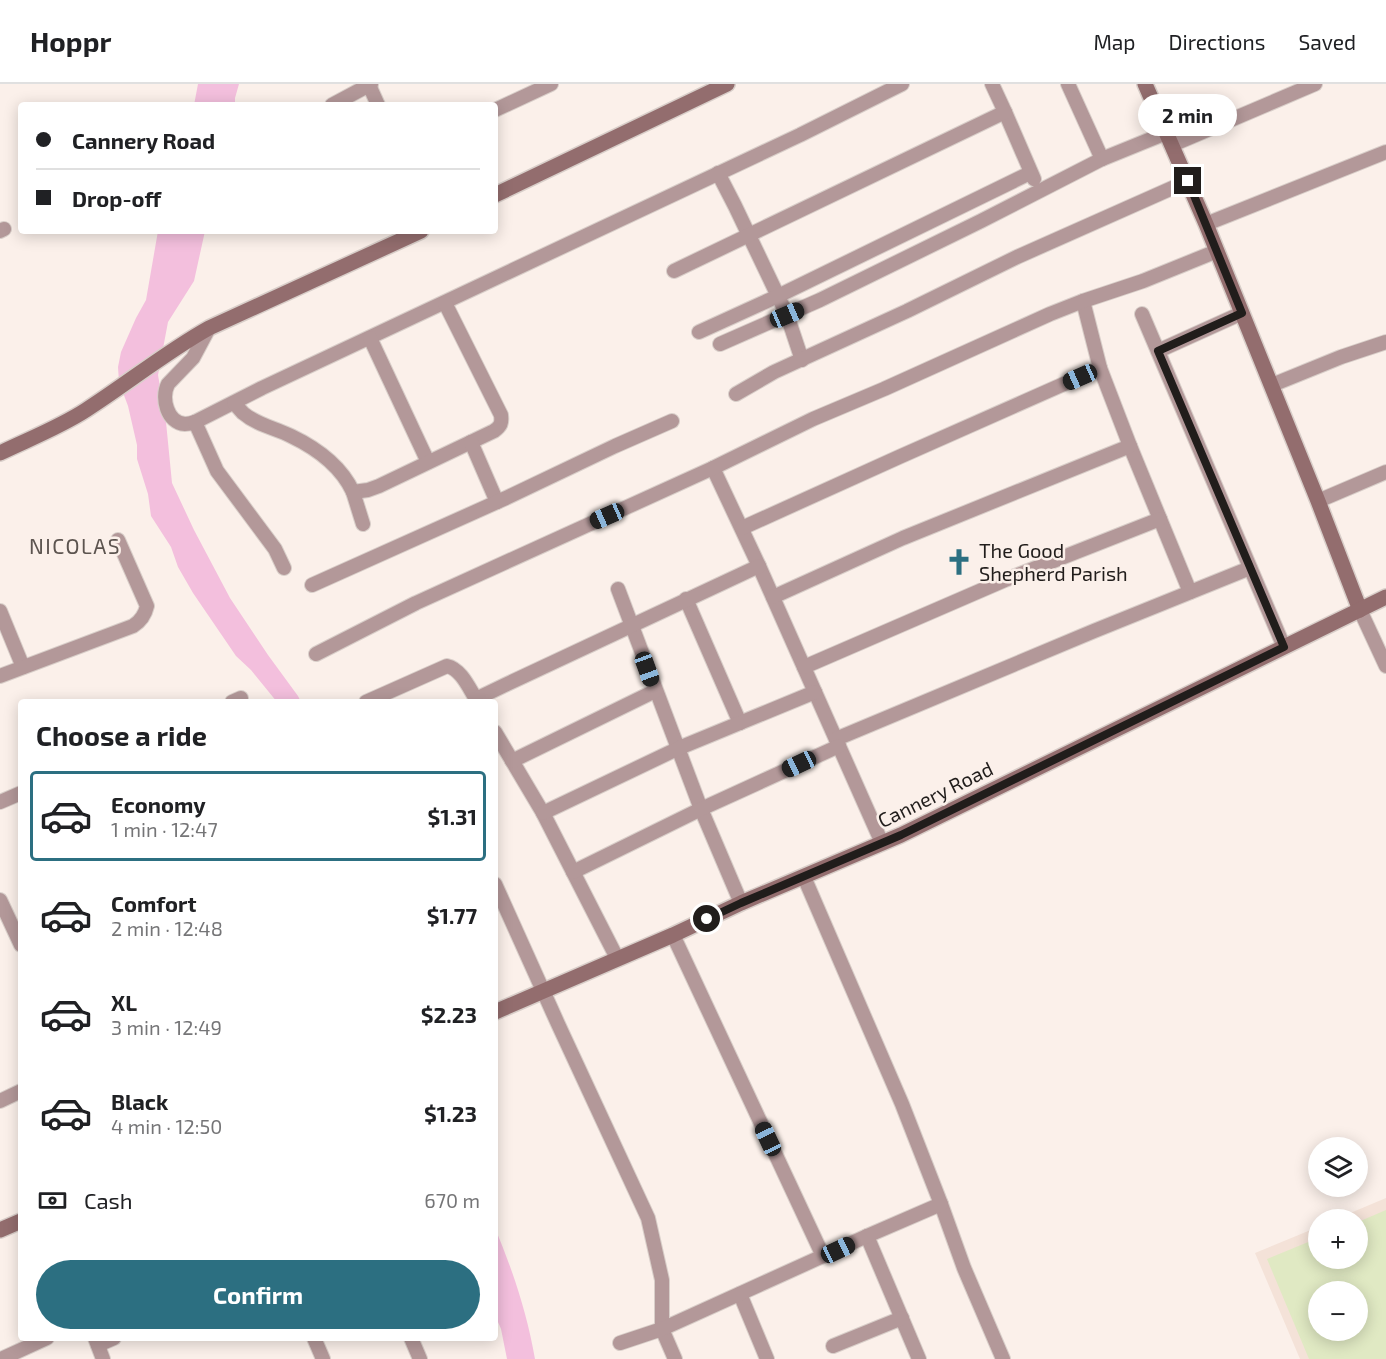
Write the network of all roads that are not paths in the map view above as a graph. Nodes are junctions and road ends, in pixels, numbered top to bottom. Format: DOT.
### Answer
graph roads {
  1 [pos="551,84"];
  2 [pos="728,84"];
  3 [pos="902,84"];
  4 [pos="992,84"];
  5 [pos="1068,84"];
  6 [pos="1144,84"];
  7 [pos="1315,84"];
  8 [pos="370,85"];
  9 [pos="338,102"];
  10 [pos="377,102"];
  11 [pos="498,109"];
  12 [pos="1005,112"];
  13 [pos="1169,139"];
  14 [pos="1386,152"];
  15 [pos="1102,159"];
  16 [pos="718,173"];
  17 [pos="1030,173"];
  18 [pos="1188,181"];
  19 [pos="1040,191"];
  20 [pos="498,194"];
  21 [pos="1206,224"];
  22 [pos="414,234"];
  23 [pos="750,236"];
  24 [pos="1217,251"];
  25 [pos="674,271"];
  26 [pos="778,296"];
  27 [pos="1083,301"];
  28 [pos="445,303"];
  29 [pos="1242,313"];
  30 [pos="1142,314"];
  31 [pos="787,315"];
  32 [pos="209,328"];
  33 [pos="699,332"];
  34 [pos="370,338"];
  35 [pos="1386,342"];
  36 [pos="720,344"];
  37 [pos="1158,351"];
  38 [pos="802,360"];
  39 [pos="1100,368"];
  40 [pos="1272,385"];
  41 [pos="736,394"];
  42 [pos="234,403"];
  43 [pos="195,422"];
  44 [pos="672,422"];
  45 [pos="471,442"];
  46 [pos="1130,446"];
  47 [pos="0,453"];
  48 [pos="428,462"];
  49 [pos="713,468"];
  50 [pos="1386,472"];
  51 [pos="353,492"];
  52 [pos="1318,501"];
  53 [pos="497,502"];
  54 [pos="1160,519"];
  55 [pos="363,524"];
  56 [pos="742,528"];
  57 [pos="118,540"];
  58 [pos="759,566"];
  59 [pos="284,568"];
  60 [pos="1250,568"];
  61 [pos="312,585"];
  62 [pos="618,589"];
  63 [pos="1190,592"];
  64 [pos="773,597"];
  65 [pos="1386,597"];
  66 [pos="686,599"];
  67 [pos="1360,610"];
  68 [pos="0,611"];
  69 [pos="631,626"];
  70 [pos="1284,647"];
  71 [pos="316,654"];
  72 [pos="1386,666"];
  73 [pos="23,667"];
  74 [pos="804,667"];
  75 [pos="0,676"];
  76 [pos="656,691"];
  77 [pos="815,692"];
  78 [pos="373,699"];
  79 [pos="476,699"];
  80 [pos="481,699"];
  81 [pos="740,723"];
  82 [pos="498,737"];
  83 [pos="837,742"];
  84 [pos="679,748"];
  85 [pos="512,761"];
  86 [pos="18,794"];
  87 [pos="0,802"];
  88 [pos="701,809"];
  89 [pos="543,813"];
  90 [pos="882,843"];
  91 [pos="573,872"];
  92 [pos="804,877"];
  93 [pos="741,903"];
  94 [pos="499,906"];
  95 [pos="2,907"];
  96 [pos="673,935"];
  97 [pos="18,939"];
  98 [pos="617,958"];
  99 [pos="543,990"];
  100 [pos="498,1011"];
  101 [pos="18,1092"];
  102 [pos="0,1101"];
  103 [pos="941,1204"];
  104 [pos="18,1222"];
  105 [pos="0,1230"];
  106 [pos="867,1236"];
  107 [pos="823,1256"];
  108 [pos="740,1294"];
  109 [pos="902,1318"];
  110 [pos="662,1329"];
  111 [pos="40,1341"];
  112 [pos="315,1341"];
  113 [pos="412,1341"];
  114 [pos="96,1342"];
  115 [pos="620,1343"];
  116 [pos="833,1346"];
  117 [pos="320,1358"];
  118 [pos="1,1359"];
  119 [pos="103,1359"];
  120 [pos="420,1359"];
  121 [pos="675,1359"];
  122 [pos="767,1359"];
  123 [pos="919,1359"];
  124 [pos="1003,1359"];
  1 -- 11 [label="street"];
  2 -- 20 [label="street"];
  3 -- 16 [label="street"];
  4 -- 12 [label="street"];
  5 -- 15 [label="street"];
  6 -- 13 [label="street"];
  7 -- 13 [label="street"];
  8 -- 9 [label="street"];
  8 -- 10 [label="street"];
  12 -- 17 [label="street"];
  12 -- 23 [label="street"];
  13 -- 15 [label="street"];
  13 -- 18 [label="street"];
  14 -- 21 [label="street"];
  15 -- 19 [label="street"];
  16 -- 23 [label="street"];
  16 -- 28 [label="street"];
  17 -- 19 [label="street"];
  17 -- 26 [label="street"];
  18 -- 21 [label="street"];
  18 -- 38 [label="street"];
  19 -- 31 [label="street"];
  21 -- 24 [label="street"];
  22 -- 32 [label="street"];
  23 -- 25 [label="street"];
  23 -- 26 [label="street"];
  24 -- 27 [label="street"];
  24 -- 29 [label="street"];
  26 -- 31 [label="street"];
  26 -- 33 [label="street"];
  27 -- 39 [label="street"];
  27 -- 49 [label="street"];
  28 -- 34 [label="street"];
  28 -- 45 [label="street"];
  29 -- 37 [label="street"];
  29 -- 40 [label="street"];
  30 -- 37 [label="street"];
  31 -- 36 [label="street"];
  31 -- 38 [label="street"];
  32 -- 43 [label="street"];
  32 -- 47 [label="street"];
  34 -- 42 [label="street"];
  34 -- 48 [label="street"];
  35 -- 40 [label="street"];
  37 -- 60 [label="street"];
  38 -- 41 [label="street"];
  39 -- 46 [label="street"];
  39 -- 56 [label="street"];
  40 -- 52 [label="street"];
  42 -- 43 [label="street"];
  42 -- 51 [label="street"];
  43 -- 59 [label="street"];
  44 -- 53 [label="street"];
  45 -- 48 [label="street"];
  45 -- 53 [label="street"];
  46 -- 54 [label="street"];
  46 -- 64 [label="street"];
  48 -- 51 [label="street"];
  49 -- 56 [label="street"];
  49 -- 71 [label="street"];
  50 -- 52 [label="street"];
  51 -- 55 [label="street"];
  52 -- 67 [label="street"];
  53 -- 61 [label="street"];
  54 -- 63 [label="street"];
  54 -- 74 [label="street"];
  56 -- 58 [label="street"];
  57 -- 73 [label="street"];
  58 -- 64 [label="street"];
  58 -- 66 [label="street"];
  60 -- 63 [label="street"];
  60 -- 70 [label="street"];
  62 -- 69 [label="street"];
  63 -- 83 [label="street"];
  64 -- 74 [label="street"];
  65 -- 67 [label="street, Cannery Road"];
  66 -- 69 [label="street"];
  66 -- 81 [label="street"];
  67 -- 70 [label="street, Cannery Road"];
  67 -- 72 [label="street"];
  68 -- 73 [label="street"];
  69 -- 76 [label="street"];
  69 -- 80 [label="street"];
  70 -- 90 [label="street, Cannery Road"];
  73 -- 75 [label="street"];
  74 -- 77 [label="street"];
  76 -- 84 [label="street"];
  76 -- 85 [label="street"];
  77 -- 81 [label="street"];
  77 -- 83 [label="street"];
  78 -- 79 [label="street"];
  81 -- 84 [label="street"];
  82 -- 85 [label="street"];
  83 -- 88 [label="street"];
  83 -- 90 [label="street"];
  84 -- 88 [label="street"];
  84 -- 89 [label="street"];
  85 -- 89 [label="street"];
  86 -- 87 [label="street"];
  88 -- 91 [label="street"];
  88 -- 93 [label="street"];
  89 -- 91 [label="street"];
  90 -- 92 [label="street, Cannery Road"];
  91 -- 98 [label="street"];
  92 -- 93 [label="street, Cannery Road"];
  92 -- 103 [label="street"];
  93 -- 96 [label="street, Cannery Road"];
  94 -- 99 [label="street"];
  95 -- 97 [label="street"];
  96 -- 98 [label="street, Cannery Road"];
  96 -- 107 [label="street"];
  98 -- 99 [label="street, Cannery Road"];
  99 -- 100 [label="street, Cannery Road"];
  99 -- 110 [label="street"];
  101 -- 102 [label="street"];
  103 -- 106 [label="street"];
  103 -- 124 [label="street"];
  104 -- 105 [label="street"];
  106 -- 107 [label="street"];
  106 -- 109 [label="street"];
  107 -- 108 [label="street"];
  108 -- 110 [label="street"];
  108 -- 122 [label="street"];
  109 -- 116 [label="street"];
  109 -- 123 [label="street"];
  110 -- 115 [label="street"];
  110 -- 121 [label="street"];
  111 -- 118 [label="street"];
  112 -- 117 [label="street"];
  113 -- 120 [label="street"];
  114 -- 119 [label="street"];
}
